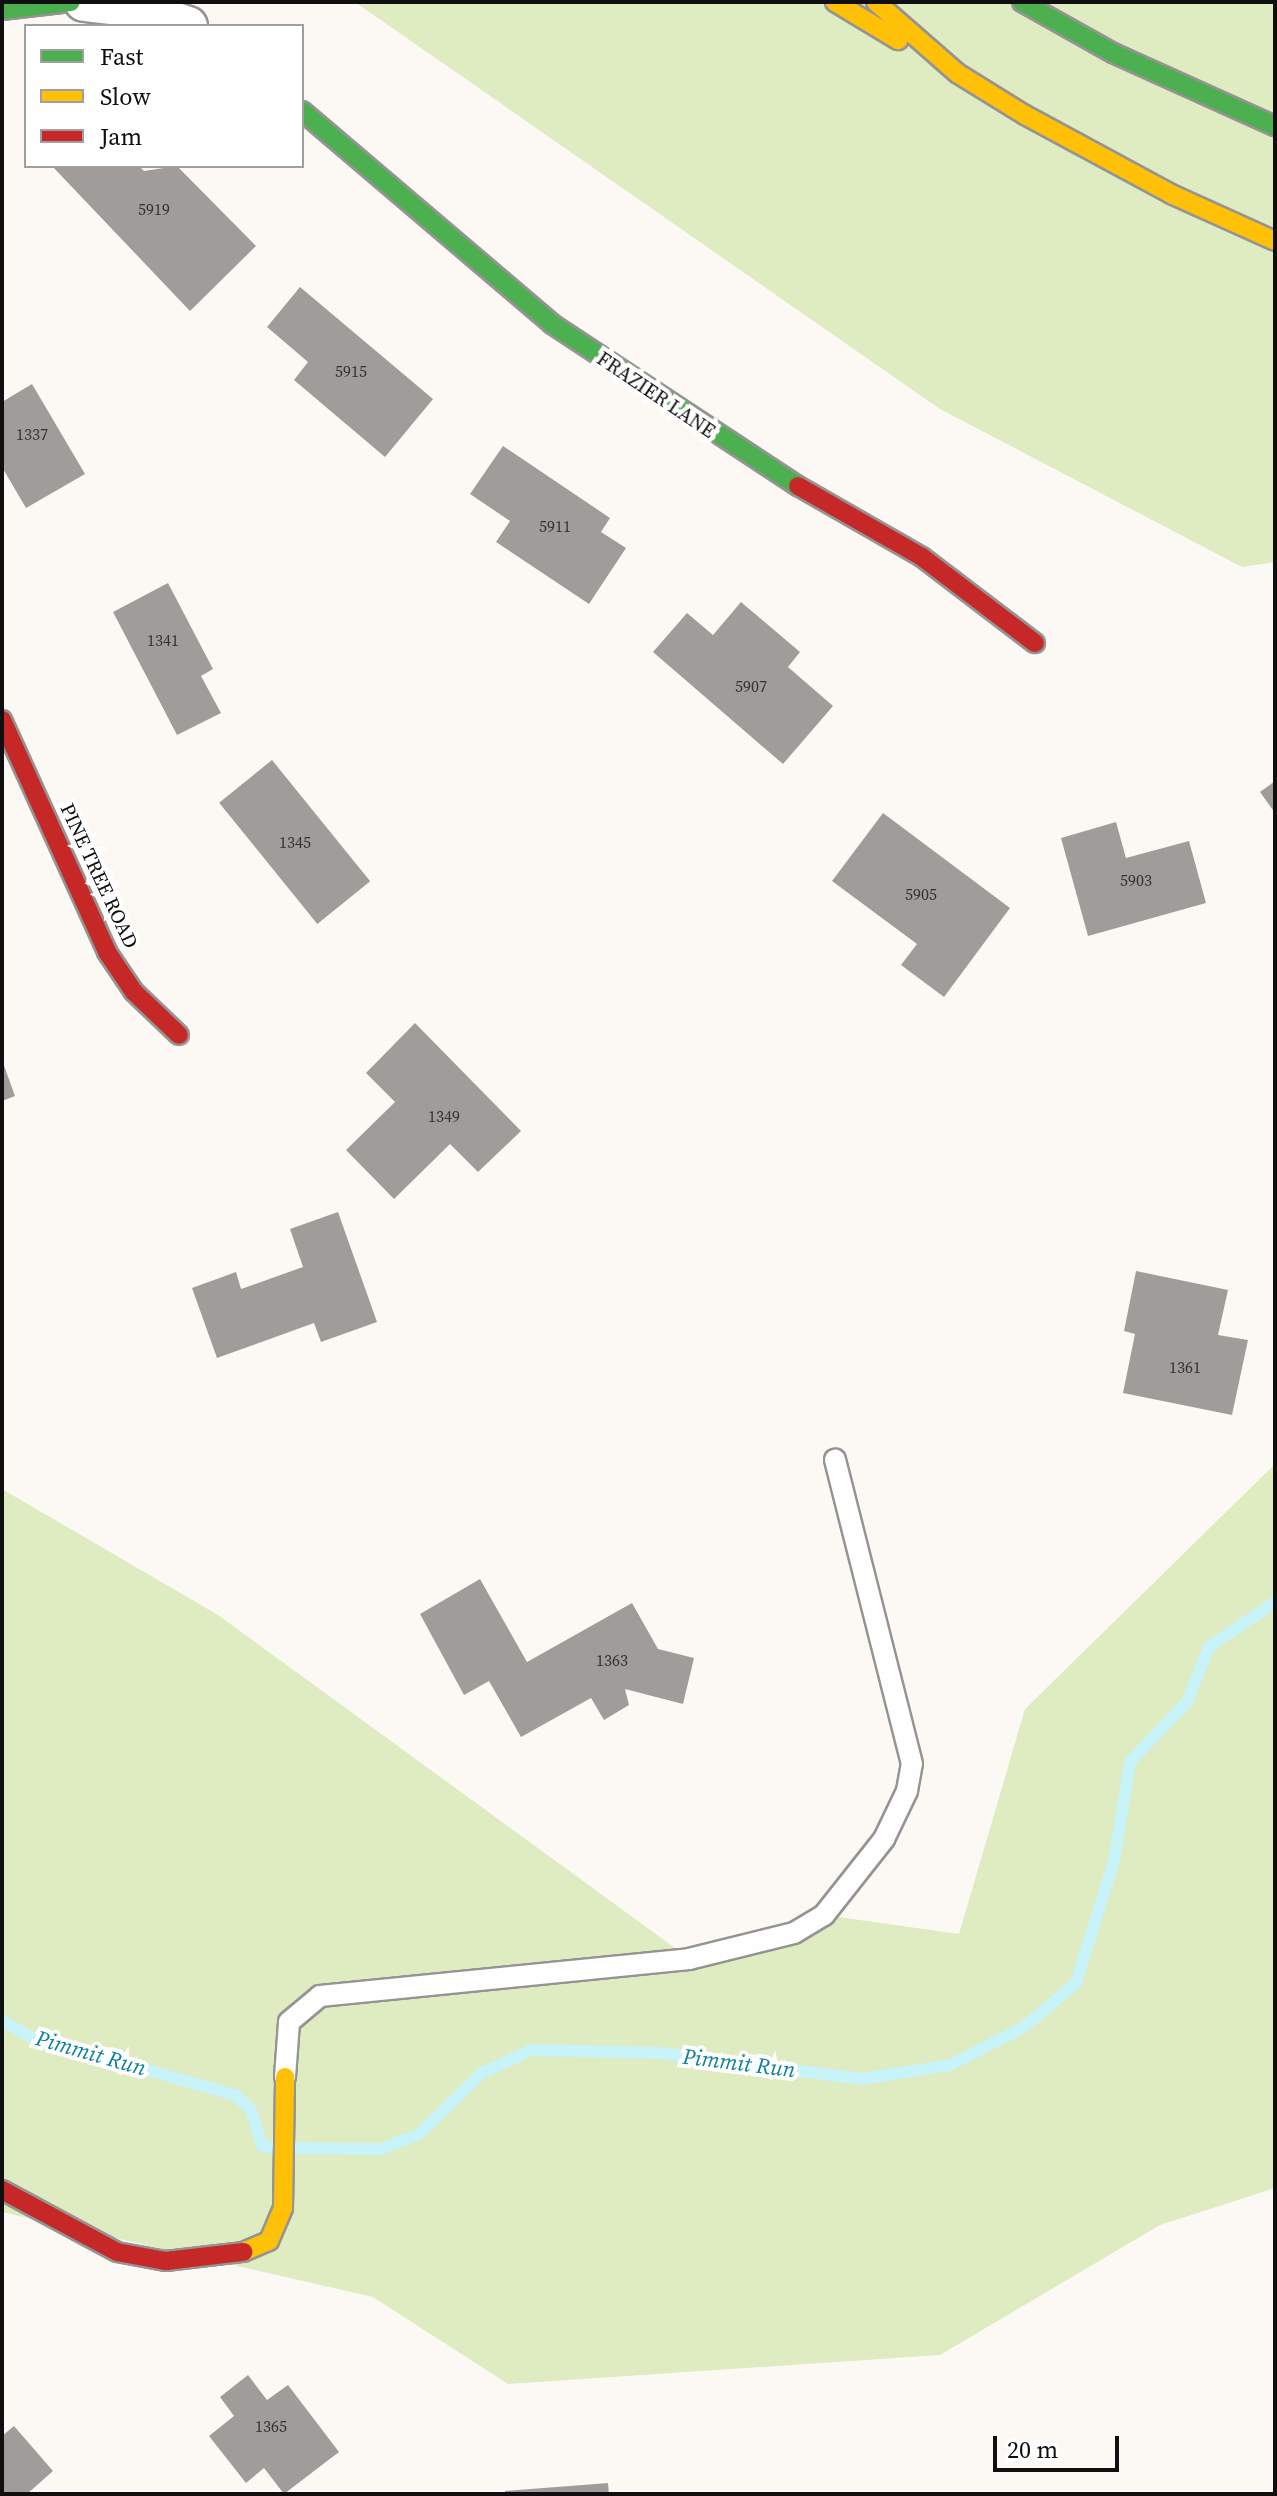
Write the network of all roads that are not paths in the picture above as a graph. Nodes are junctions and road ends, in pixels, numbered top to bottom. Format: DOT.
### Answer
graph roads {
  1 [pos="71,2"];
  2 [pos="84,2"];
  3 [pos="835,2"];
  4 [pos="876,2"];
  5 [pos="1022,2"];
  6 [pos="2,10"];
  7 [pos="182,24"];
  8 [pos="957,73"];
  9 [pos="304,113"];
  10 [pos="1275,126"];
  11 [pos="1275,241"];
  12 [pos="1035,643"];
  13 [pos="2,720"];
  14 [pos="179,1035"];
  15 [pos="835,1460"];
  16 [pos="285,2077"];
  17 [pos="2,2190"];
  1 -- 6 [label="main road"];
  2 -- 7 [label="street"];
  3 -- 8 [label="main road"];
  4 -- 8 [label="main road"];
  5 -- 10 [label="main road"];
  8 -- 11 [label="main road"];
  9 -- 12 [label="main road, FRAZIER LANE"];
  13 -- 14 [label="main road, PINE TREE ROAD"];
  15 -- 16 [label="lane"];
  16 -- 17 [label="main road"];
}
